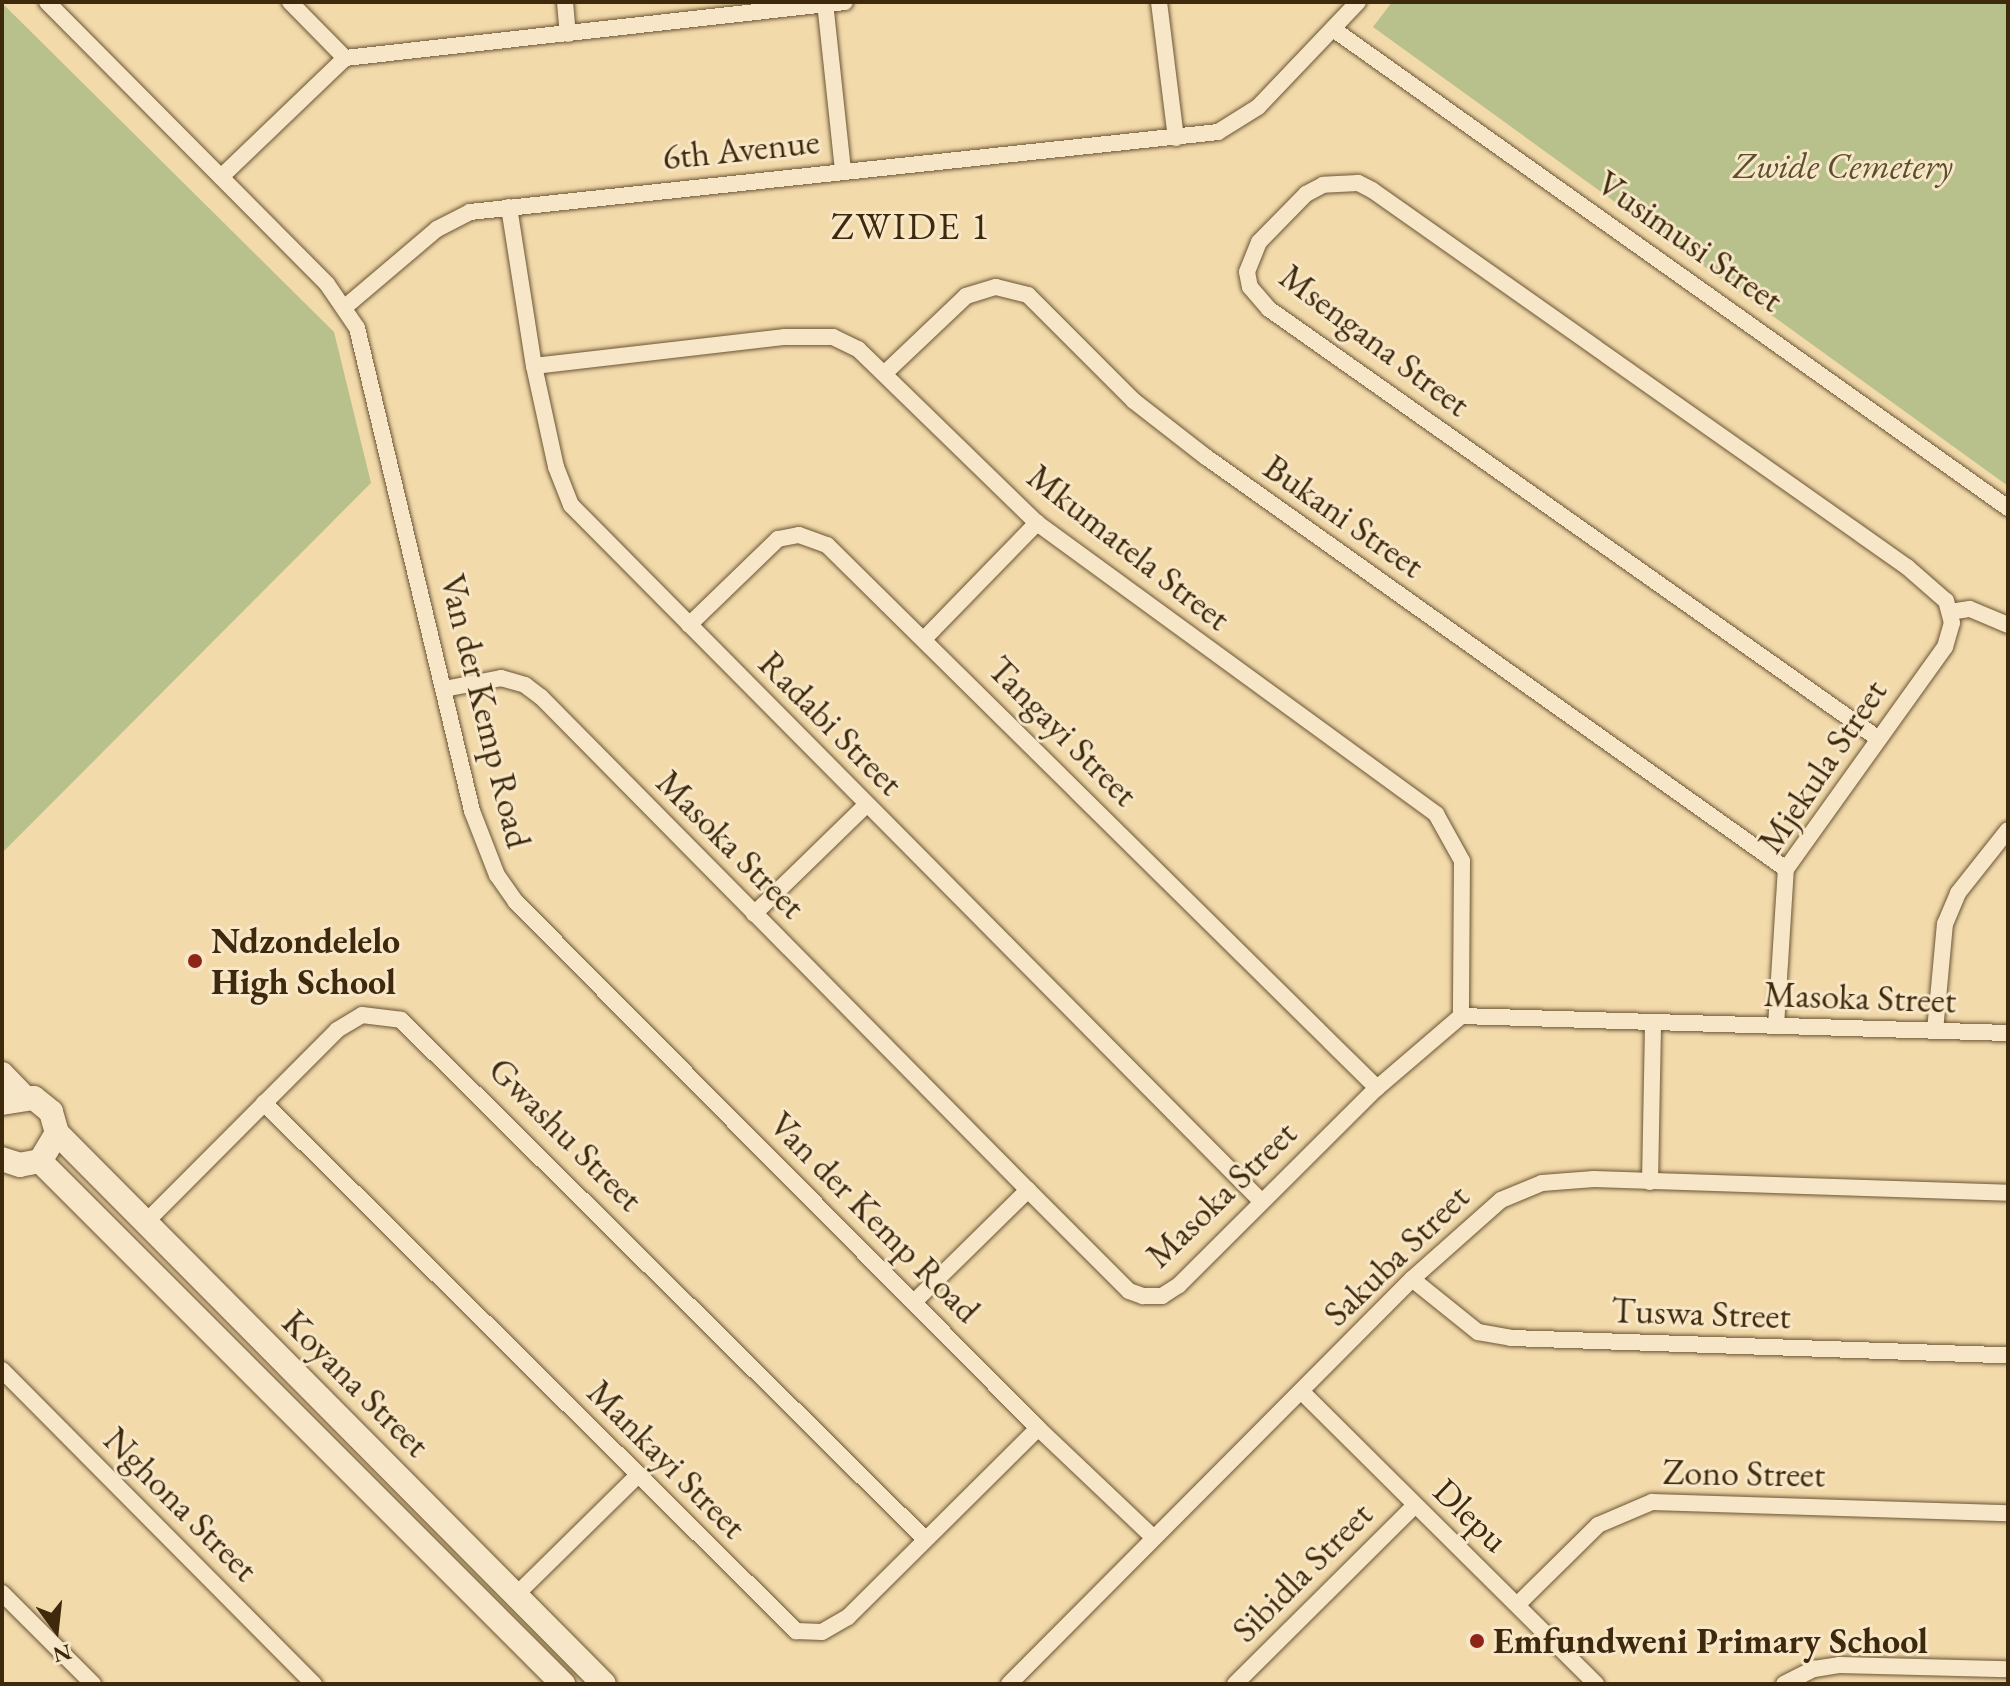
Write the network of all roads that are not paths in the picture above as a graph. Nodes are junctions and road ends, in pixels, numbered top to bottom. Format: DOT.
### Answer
graph roads {
  1 [pos="47,2"];
  2 [pos="290,2"];
  3 [pos="565,2"];
  4 [pos="845,2"];
  5 [pos="1159,2"];
  6 [pos="1358,2"];
  7 [pos="825,3"];
  8 [pos="1333,29"];
  9 [pos="568,34"];
  10 [pos="345,58"];
  11 [pos="1176,138"];
  12 [pos="843,170"];
  13 [pos="221,177"];
  14 [pos="509,207"];
  15 [pos="345,307"];
  16 [pos="534,366"];
  17 [pos="885,373"];
  18 [pos="2008,508"];
  19 [pos="1037,523"];
  20 [pos="1948,607"];
  21 [pos="689,625"];
  22 [pos="2008,625"];
  23 [pos="925,638"];
  24 [pos="444,689"];
  25 [pos="1876,737"];
  26 [pos="866,805"];
  27 [pos="2008,830"];
  28 [pos="1786,869"];
  29 [pos="754,914"];
  30 [pos="1461,1016"];
  31 [pos="1653,1024"];
  32 [pos="1776,1026"];
  33 [pos="1935,1031"];
  34 [pos="2008,1033"];
  35 [pos="2,1074"];
  36 [pos="1377,1088"];
  37 [pos="13,1099"];
  38 [pos="264,1103"];
  39 [pos="57,1133"];
  40 [pos="2,1159"];
  41 [pos="40,1161"];
  42 [pos="1650,1182"];
  43 [pos="1028,1190"];
  44 [pos="2008,1193"];
  45 [pos="1262,1202"];
  46 [pos="144,1224"];
  47 [pos="1412,1279"];
  48 [pos="914,1302"];
  49 [pos="2008,1355"];
  50 [pos="6,1382"];
  51 [pos="1301,1391"];
  52 [pos="1038,1428"];
  53 [pos="637,1476"];
  54 [pos="1415,1505"];
  55 [pos="2008,1513"];
  56 [pos="1153,1537"];
  57 [pos="925,1539"];
  58 [pos="2,1593"];
  59 [pos="516,1595"];
  60 [pos="1517,1605"];
  61 [pos="2008,1669"];
  62 [pos="93,1684"];
  63 [pos="314,1684"];
  64 [pos="563,1684"];
  65 [pos="604,1684"];
  66 [pos="1009,1684"];
  67 [pos="1235,1684"];
  68 [pos="1596,1684"];
  69 [pos="1784,1684"];
  1 -- 13 [label="street, Van der Kemp Road"];
  2 -- 10 [label="street"];
  3 -- 9 [label="street"];
  4 -- 7 [label="street"];
  5 -- 11 [label="street"];
  6 -- 8 [label="street, 6th Avenue"];
  7 -- 9 [label="street"];
  7 -- 12 [label="street"];
  8 -- 11 [label="street, 6th Avenue"];
  8 -- 18 [label="street, Vusimusi Street"];
  9 -- 10 [label="street"];
  10 -- 13 [label="street"];
  11 -- 12 [label="street, 6th Avenue"];
  12 -- 14 [label="street, 6th Avenue"];
  13 -- 15 [label="street, Van der Kemp Road"];
  14 -- 15 [label="street, 6th Avenue"];
  14 -- 16 [label="street, Radabi Street"];
  15 -- 24 [label="street, Van der Kemp Road"];
  16 -- 17 [label="street, Mkumatela Street"];
  16 -- 21 [label="street, Radabi Street"];
  17 -- 19 [label="street, Mkumatela Street"];
  17 -- 28 [label="street, Bukani Street"];
  19 -- 23 [label="street"];
  19 -- 30 [label="street, Mkumatela Street"];
  20 -- 22 [label="street"];
  20 -- 25 [label="street, Mjekula Street"];
  20 -- 25 [label="street, Msengana Street"];
  21 -- 23 [label="street, Tangayi Street"];
  21 -- 26 [label="street, Radabi Street"];
  23 -- 36 [label="street, Tangayi Street"];
  24 -- 29 [label="street, Masoka Street"];
  24 -- 48 [label="street, Van der Kemp Road"];
  25 -- 28 [label="street, Mjekula Street"];
  26 -- 29 [label="street"];
  26 -- 45 [label="street, Radabi Street"];
  27 -- 33 [label="street"];
  28 -- 32 [label="street, Mjekula Street"];
  29 -- 43 [label="street, Masoka Street"];
  30 -- 31 [label="street, Masoka Street"];
  30 -- 36 [label="street, Masoka Street"];
  31 -- 32 [label="street, Masoka Street"];
  31 -- 42 [label="street"];
  32 -- 33 [label="street, Masoka Street"];
  33 -- 34 [label="street, Masoka Street"];
  35 -- 37 [label="main road, Koyana Street"];
  36 -- 45 [label="street, Masoka Street"];
  37 -- 39 [label="main road, Koyana Street"];
  38 -- 46 [label="street, Gwashu Street"];
  38 -- 53 [label="street, Mankayi Street"];
  38 -- 57 [label="street, Gwashu Street"];
  39 -- 41 [label="main road"];
  39 -- 46 [label="main road, Koyana Street"];
  40 -- 41 [label="main road"];
  41 -- 64 [label="main road, Koyana Street"];
  42 -- 44 [label="street, Sakuba Street"];
  42 -- 47 [label="street, Sakuba Street"];
  43 -- 45 [label="street, Masoka Street"];
  43 -- 48 [label="street"];
  46 -- 59 [label="main road, Koyana Street"];
  47 -- 49 [label="street, Tuswa Street"];
  47 -- 51 [label="street, Sakuba Street"];
  48 -- 52 [label="street, Van der Kemp Road"];
  50 -- 63 [label="street, Nghona Street"];
  51 -- 54 [label="street, Dlepu"];
  51 -- 56 [label="street, Sakuba Street"];
  52 -- 56 [label="street, Van der Kemp Road"];
  52 -- 57 [label="street, Mankayi Street"];
  53 -- 57 [label="street, Mankayi Street"];
  53 -- 59 [label="street"];
  54 -- 60 [label="street, Dlepu"];
  54 -- 67 [label="street, Sibidla Street"];
  55 -- 60 [label="street, Zono Street"];
  56 -- 66 [label="street, Sakuba Street"];
  58 -- 62 [label="street"];
  59 -- 65 [label="main road, Koyana Street"];
  60 -- 68 [label="street, Dlepu"];
  61 -- 69 [label="street"];
}
